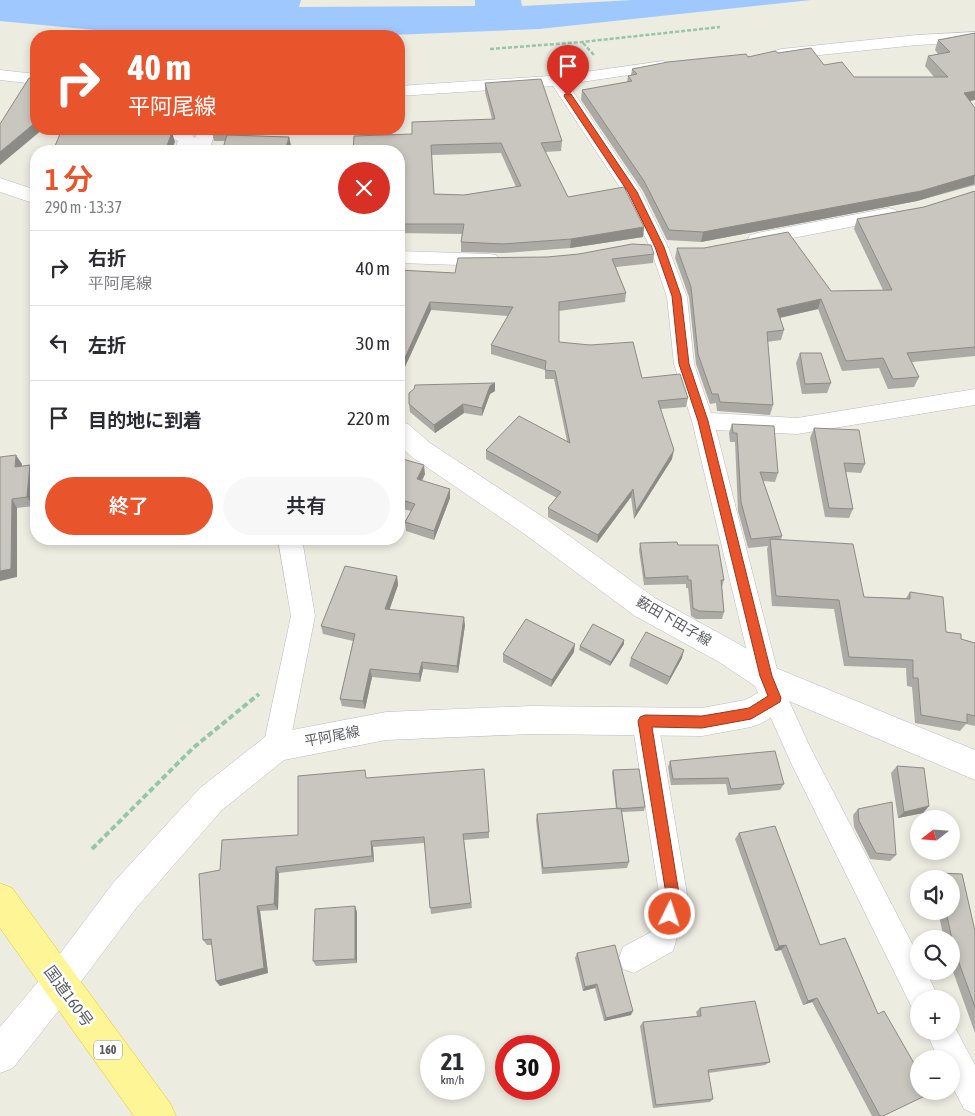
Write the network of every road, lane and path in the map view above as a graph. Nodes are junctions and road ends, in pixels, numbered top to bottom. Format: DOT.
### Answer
graph roads {
  1 [pos="720,27"];
  2 [pos="975,37"];
  3 [pos="490,49"];
  4 [pos="762,56"];
  5 [pos="676,64"];
  6 [pos="0,76"];
  7 [pos="30,78"];
  8 [pos="557,80"];
  9 [pos="405,91"];
  10 [pos="179,135"];
  11 [pos="185,145"];
  12 [pos="0,185"];
  13 [pos="30,195"];
  14 [pos="910,211"];
  15 [pos="740,242"];
  16 [pos="639,244"];
  17 [pos="667,248"];
  18 [pos="405,257"];
  19 [pos="503,261"];
  20 [pos="975,397"];
  21 [pos="703,421"];
  22 [pos="405,436"];
  23 [pos="291,545"];
  24 [pos="293,671"];
  25 [pos="771,687"];
  26 [pos="645,721"];
  27 [pos="276,747"];
  28 [pos="975,765"];
  29 [pos="92,849"];
  30 [pos="0,900"];
  31 [pos="634,958"];
  32 [pos="60,982"];
  33 [pos="919,990"];
  34 [pos="946,1040"];
  35 [pos="0,1055"];
  36 [pos="975,1098"];
  37 [pos="157,1116"];
  1 -- 3 [label="path"];
  2 -- 4 [label="street"];
  5 -- 8 [label="street"];
  6 -- 7 [label="street"];
  8 -- 9 [label="street"];
  8 -- 17 [label="street"];
  10 -- 11 [label="street"];
  12 -- 13 [label="main road"];
  14 -- 15 [label="street"];
  16 -- 17 [label="street"];
  17 -- 21 [label="street"];
  18 -- 19 [label="street"];
  20 -- 21 [label="street"];
  21 -- 25 [label="street"];
  22 -- 25 [label="main road, 薮田下田子線"];
  23 -- 24 [label="street"];
  24 -- 27 [label="street"];
  24 -- 29 [label="path"];
  25 -- 26 [label="main road, 平阿尾線"];
  25 -- 28 [label="main road, 薮田下田子線"];
  25 -- 33 [label="street"];
  26 -- 27 [label="main road, 平阿尾線"];
  26 -- 31 [label="street"];
  27 -- 32 [label="main road, 平阿尾線"];
  30 -- 32 [label="highway, 国道160号 / 160"];
  32 -- 35 [label="main road, 平阿尾線"];
  32 -- 37 [label="highway, 国道160号 / 160"];
  34 -- 36 [label="street"];
}
